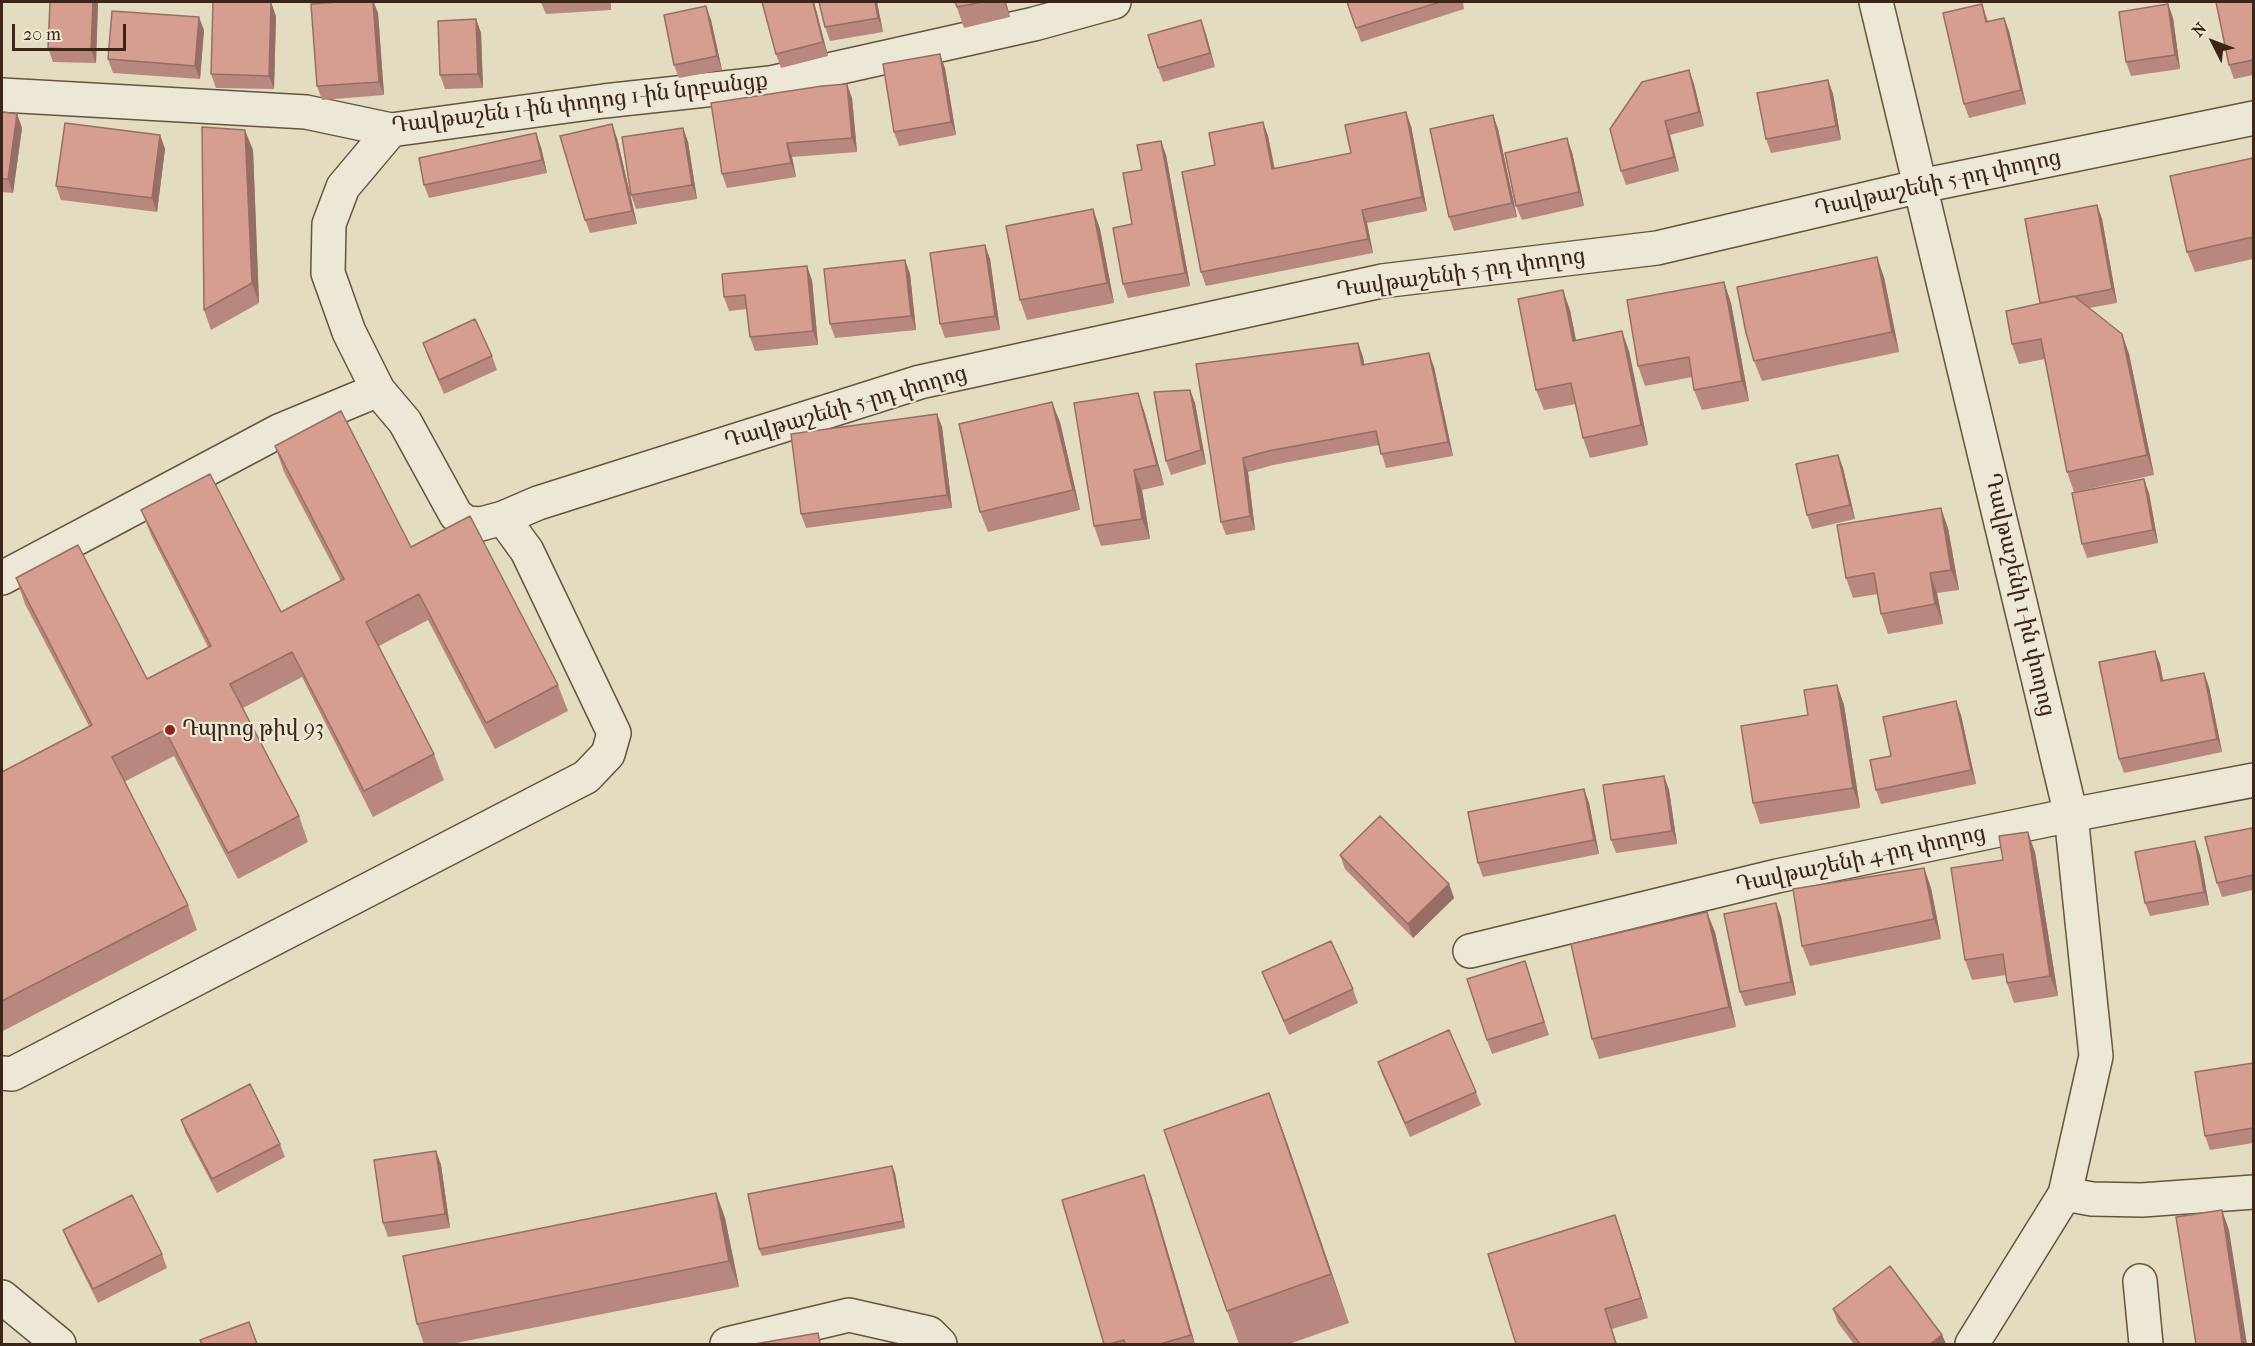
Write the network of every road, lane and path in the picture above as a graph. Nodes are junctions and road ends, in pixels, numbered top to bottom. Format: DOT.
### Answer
graph roads {
  1 [pos="1114,2"];
  2 [pos="1876,2"];
  3 [pos="2,95"];
  4 [pos="2253,118"];
  5 [pos="391,130"];
  6 [pos="1921,186"];
  7 [pos="378,390"];
  8 [pos="503,518"];
  9 [pos="2,578"];
  10 [pos="2253,780"];
  11 [pos="2072,815"];
  12 [pos="1470,951"];
  13 [pos="2,1073"];
  14 [pos="2253,1192"];
  15 [pos="2065,1194"];
  16 [pos="2140,1281"];
  17 [pos="2,1297"];
  18 [pos="59,1344"];
  19 [pos="727,1344"];
  20 [pos="940,1344"];
  21 [pos="1972,1344"];
  22 [pos="2146,1344"];
  1 -- 5 [label="street, Դավթաշեն 1-ին փողոց 1-ին նրբանցք"];
  2 -- 6 [label="street, Դավթաշենի 1-ին փողոց"];
  3 -- 5 [label="street, Դավթաշեն 1-ին փողոց 1-ին նրբանցք"];
  4 -- 6 [label="street, Դավթաշենի 5-րդ փողոց"];
  5 -- 7 [label="street, Դավթաշենի 5-րդ փողոց"];
  6 -- 8 [label="street, Դավթաշենի 5-րդ փողոց"];
  6 -- 11 [label="street, Դավթաշենի 1-ին փողոց"];
  7 -- 8 [label="street, Դավթաշենի 5-րդ փողոց"];
  7 -- 9 [label="street"];
  8 -- 13 [label="street"];
  10 -- 11 [label="street, Դավթաշենի 4-րդ փողոց"];
  11 -- 12 [label="street, Դավթաշենի 4-րդ փողոց"];
  11 -- 15 [label="street, Դավթաշենի 1-ին փողոց"];
  14 -- 15 [label="street"];
  15 -- 21 [label="street, Դավթաշենի 1-ին փողոց"];
  16 -- 22 [label="street"];
  17 -- 18 [label="street"];
  19 -- 20 [label="street"];
}
